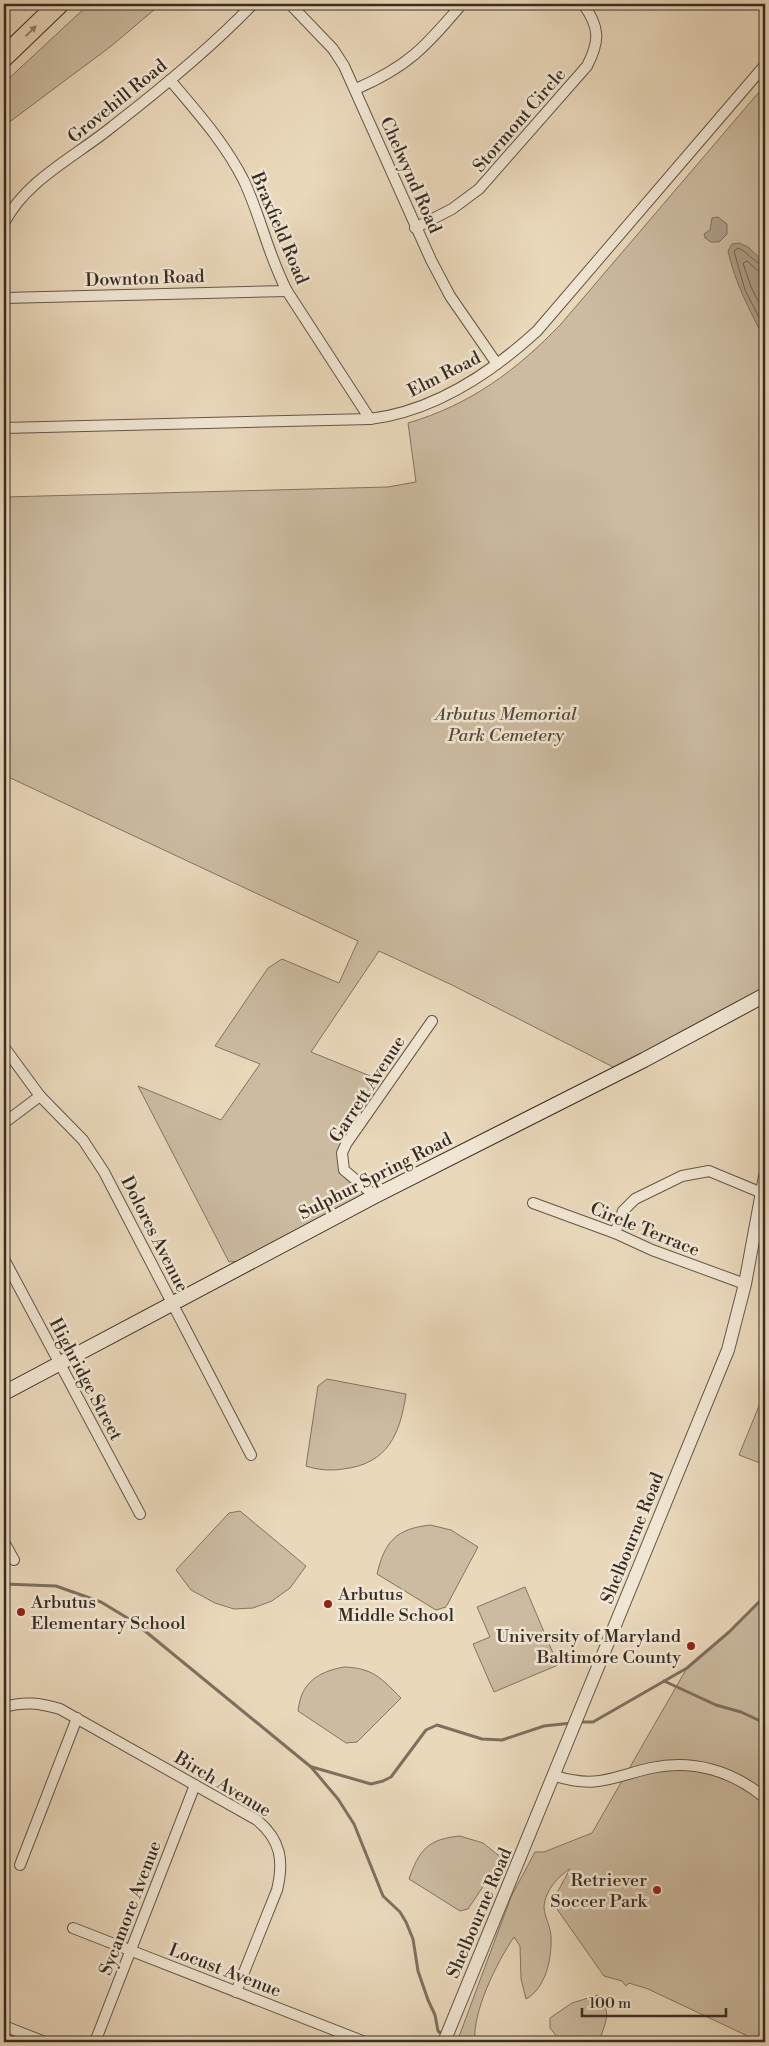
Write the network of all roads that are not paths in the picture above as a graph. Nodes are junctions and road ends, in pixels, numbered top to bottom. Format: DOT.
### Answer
graph roads {
  1 [pos="59,4"];
  2 [pos="254,4"];
  3 [pos="290,4"];
  4 [pos="462,4"];
  5 [pos="583,4"];
  6 [pos="4,57"];
  7 [pos="765,65"];
  8 [pos="170,80"];
  9 [pos="356,89"];
  10 [pos="4,223"];
  11 [pos="415,228"];
  12 [pos="287,291"];
  13 [pos="4,298"];
  14 [pos="497,364"];
  15 [pos="370,419"];
  16 [pos="4,428"];
  17 [pos="765,994"];
  18 [pos="432,1021"];
  19 [pos="4,1047"];
  20 [pos="40,1096"];
  21 [pos="4,1123"];
  22 [pos="765,1176"];
  23 [pos="762,1193"];
  24 [pos="375,1196"];
  25 [pos="533,1203"];
  26 [pos="615,1233"];
  27 [pos="4,1259"];
  28 [pos="745,1284"];
  29 [pos="172,1303"];
  30 [pos="59,1364"];
  31 [pos="4,1393"];
  32 [pos="251,1455"];
  33 [pos="140,1514"];
  34 [pos="4,1542"];
  35 [pos="14,1560"];
  36 [pos="4,1707"];
  37 [pos="77,1718"];
  38 [pos="555,1776"];
  39 [pos="195,1785"];
  40 [pos="765,1798"];
  41 [pos="20,1865"];
  42 [pos="73,1928"];
  43 [pos="131,1950"];
  44 [pos="236,1992"];
  45 [pos="4,2026"];
  46 [pos="446,2038"];
  47 [pos="45,2042"];
  48 [pos="95,2042"];
  49 [pos="365,2042"];
  6 -- 1 [label="highway, one-way"];
  2 -- 8 [label="street, Grovehill Road"];
  3 -- 9 [label="street, Chelwynd Road"];
  4 -- 9 [label="street"];
  5 -- 11 [label="street, Stormont Circle"];
  7 -- 14 [label="street, Elm Road"];
  8 -- 10 [label="street, Grovehill Road"];
  8 -- 12 [label="street, Braxfield Road"];
  9 -- 11 [label="street, Chelwynd Road"];
  11 -- 14 [label="street, Chelwynd Road"];
  12 -- 13 [label="street, Downton Road"];
  12 -- 15 [label="street, Braxfield Road"];
  14 -- 15 [label="street, Elm Road"];
  15 -- 16 [label="street, Elm Road"];
  17 -- 24 [label="main road, Sulphur Spring Road"];
  18 -- 24 [label="street, Garrett Avenue"];
  19 -- 20 [label="street, Dolores Avenue"];
  20 -- 21 [label="street"];
  20 -- 29 [label="street, Dolores Avenue"];
  22 -- 23 [label="street, Shelbourne Road"];
  23 -- 26 [label="street"];
  23 -- 28 [label="street, Shelbourne Road"];
  24 -- 29 [label="main road, Sulphur Spring Road"];
  25 -- 26 [label="street, Circle Terrace"];
  26 -- 28 [label="street, Circle Terrace"];
  27 -- 30 [label="street, Highridge Street"];
  28 -- 38 [label="street, Shelbourne Road"];
  29 -- 30 [label="main road, Sulphur Spring Road"];
  29 -- 32 [label="street, Dolores Avenue"];
  30 -- 31 [label="main road, Sulphur Spring Road"];
  30 -- 33 [label="street, Highridge Street"];
  34 -- 35 [label="street"];
  36 -- 37 [label="street, Birch Avenue"];
  37 -- 39 [label="street, Birch Avenue"];
  37 -- 41 [label="street"];
  38 -- 40 [label="street"];
  38 -- 46 [label="street, Shelbourne Road"];
  39 -- 43 [label="street, Sycamore Avenue"];
  39 -- 44 [label="street, Birch Avenue"];
  42 -- 43 [label="street, Locust Avenue"];
  43 -- 44 [label="street, Locust Avenue"];
  43 -- 48 [label="street, Sycamore Avenue"];
  44 -- 49 [label="street, Locust Avenue"];
  45 -- 47 [label="street"];
}
